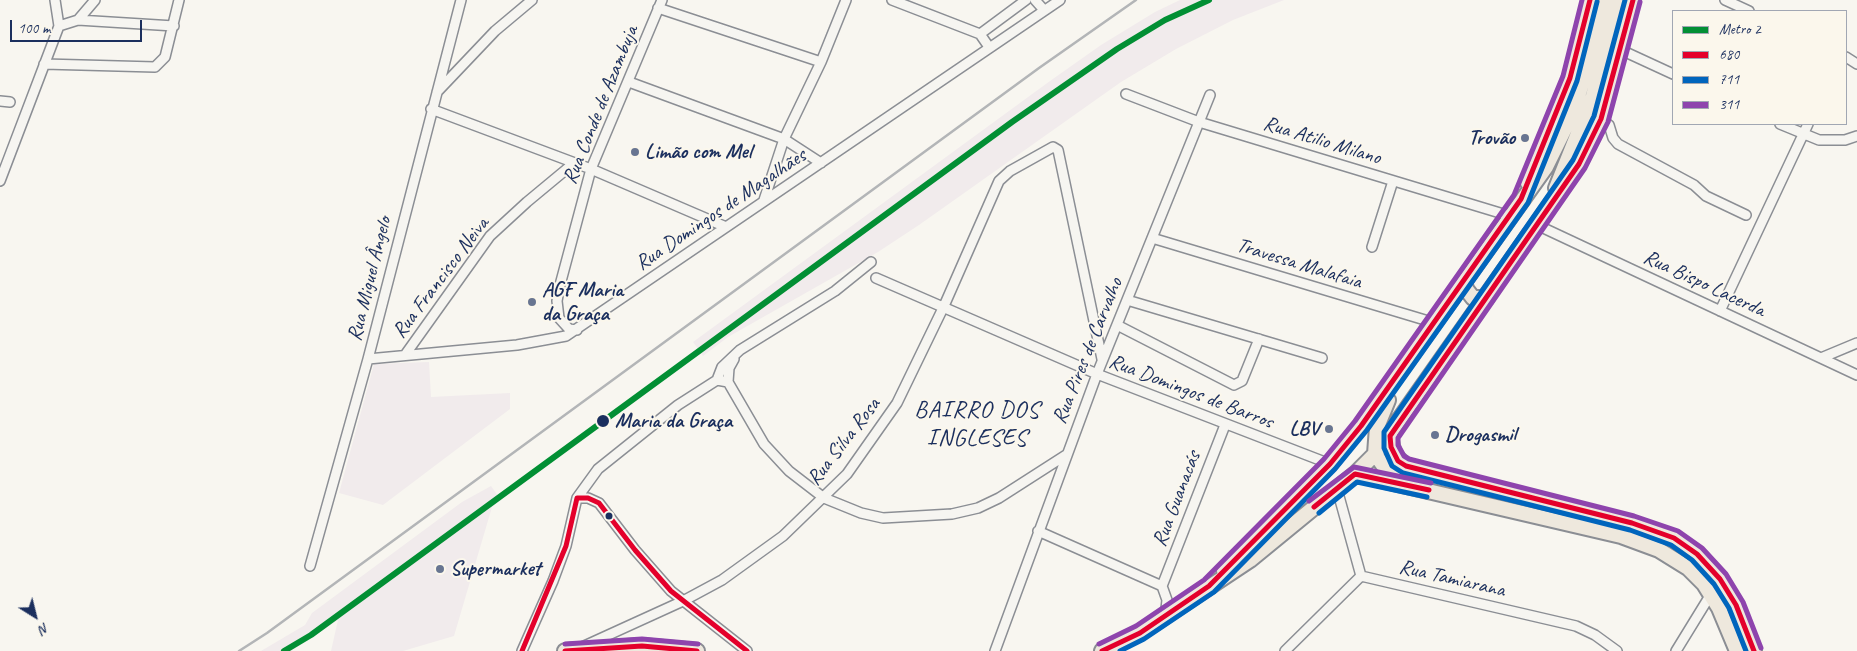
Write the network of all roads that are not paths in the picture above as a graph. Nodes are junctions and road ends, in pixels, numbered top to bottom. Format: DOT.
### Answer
graph roads {
  1 [pos="55,0"];
  2 [pos="95,0"];
  3 [pos="179,0"];
  4 [pos="460,0"];
  5 [pos="532,0"];
  6 [pos="846,0"];
  7 [pos="892,0"];
  8 [pos="1026,0"];
  9 [pos="1035,0"];
  10 [pos="1060,0"];
  11 [pos="1590,0"];
  12 [pos="1607,0"];
  13 [pos="1619,0"];
  14 [pos="1633,0"];
  15 [pos="1725,0"];
  16 [pos="660,4"];
  17 [pos="1044,10"];
  18 [pos="1747,10"];
  19 [pos="78,20"];
  20 [pos="59,26"];
  21 [pos="174,26"];
  22 [pos="980,34"];
  23 [pos="989,47"];
  24 [pos="1621,50"];
  25 [pos="821,62"];
  26 [pos="44,64"];
  27 [pos="1672,74"];
  28 [pos="629,82"];
  29 [pos="435,94"];
  30 [pos="1126,94"];
  31 [pos="1210,95"];
  32 [pos="1586,95"];
  33 [pos="0,101"];
  34 [pos="10,102"];
  35 [pos="431,109"];
  36 [pos="1601,119"];
  37 [pos="1199,122"];
  38 [pos="1782,125"];
  39 [pos="1808,125"];
  40 [pos="1803,134"];
  41 [pos="1857,136"];
  42 [pos="784,139"];
  43 [pos="574,163"];
  44 [pos="821,163"];
  45 [pos="591,169"];
  46 [pos="0,181"];
  47 [pos="1394,181"];
  48 [pos="1521,199"];
  49 [pos="764,200"];
  50 [pos="1550,204"];
  51 [pos="1746,215"];
  52 [pos="1510,216"];
  53 [pos="1537,225"];
  54 [pos="726,227"];
  55 [pos="1152,238"];
  56 [pos="1372,247"];
  57 [pos="871,262"];
  58 [pos="876,278"];
  59 [pos="1464,280"];
  60 [pos="1487,298"];
  61 [pos="1127,300"];
  62 [pos="944,306"];
  63 [pos="1720,312"];
  64 [pos="1435,323"];
  65 [pos="1116,325"];
  66 [pos="577,330"];
  67 [pos="1259,339"];
  68 [pos="1857,343"];
  69 [pos="1418,348"];
  70 [pos="740,350"];
  71 [pos="405,356"];
  72 [pos="1322,358"];
  73 [pos="1821,358"];
  74 [pos="368,360"];
  75 [pos="1102,360"];
  76 [pos="1096,374"];
  77 [pos="1857,375"];
  78 [pos="717,380"];
  79 [pos="728,382"];
  80 [pos="1225,425"];
  81 [pos="1390,436"];
  82 [pos="1375,454"];
  83 [pos="1066,455"];
  84 [pos="1330,464"];
  85 [pos="1355,474"];
  86 [pos="1406,485"];
  87 [pos="1337,489"];
  88 [pos="577,498"];
  89 [pos="824,498"];
  90 [pos="1038,531"];
  91 [pos="310,566"];
  92 [pos="1361,576"];
  93 [pos="1162,586"];
  94 [pos="1209,586"];
  95 [pos="1711,594"];
  96 [pos="1167,600"];
  97 [pos="683,601"];
  98 [pos="1182,606"];
  99 [pos="1165,618"];
  100 [pos="665,650"];
  101 [pos="522,651"];
  102 [pos="565,651"];
  103 [pos="574,651"];
  104 [pos="697,651"];
  105 [pos="747,651"];
  106 [pos="995,651"];
  107 [pos="1102,651"];
  108 [pos="1285,651"];
  109 [pos="1617,651"];
  110 [pos="1676,651"];
  111 [pos="1737,651"];
  112 [pos="1754,651"];
  1 -- 20 [label="street"];
  2 -- 19 [label="street"];
  3 -- 21 [label="street"];
  4 -- 29 [label="street, Rua Miguel Ângelo"];
  5 -- 29 [label="street"];
  6 -- 25 [label="street"];
  7 -- 22 [label="street"];
  8 -- 22 [label="street"];
  9 -- 17 [label="street"];
  10 -- 17 [label="street, Rua Domingos de Magalhães"];
  11 -- 48 [label="main road"];
  12 -- 32 [label="main road"];
  13 -- 32 [label="main road"];
  14 -- 24 [label="main road"];
  15 -- 18 [label="street"];
  16 -- 25 [label="street"];
  16 -- 28 [label="street, Rua Conde de Azambuja"];
  17 -- 23 [label="street, Rua Domingos de Magalhães"];
  19 -- 20 [label="street"];
  19 -- 21 [label="street"];
  20 -- 26 [label="street"];
  21 -- 26 [label="street"];
  22 -- 23 [label="street"];
  23 -- 44 [label="street, Rua Domingos de Magalhães"];
  24 -- 27 [label="street"];
  24 -- 36 [label="main road"];
  25 -- 42 [label="street"];
  26 -- 46 [label="street"];
  28 -- 42 [label="street"];
  28 -- 45 [label="street, Rua Conde de Azambuja"];
  29 -- 35 [label="street, Rua Miguel Ângelo"];
  30 -- 37 [label="street, Rua Atilio Milano"];
  31 -- 37 [label="street, Rua Pires de Carvalho"];
  32 -- 48 [label="main road"];
  32 -- 50 [label="main road"];
  33 -- 34 [label="street"];
  35 -- 43 [label="street"];
  35 -- 74 [label="street, Rua Miguel Ângelo"];
  36 -- 50 [label="main road"];
  36 -- 51 [label="street"];
  37 -- 47 [label="street, Rua Atilio Milano"];
  37 -- 55 [label="street, Rua Pires de Carvalho"];
  38 -- 40 [label="street"];
  39 -- 40 [label="street"];
  40 -- 41 [label="street"];
  40 -- 63 [label="street"];
  42 -- 44 [label="street"];
  42 -- 49 [label="street"];
  43 -- 45 [label="street"];
  43 -- 71 [label="street, Rua Francisco Neiva"];
  44 -- 49 [label="street, Rua Domingos de Magalhães"];
  45 -- 54 [label="street"];
  45 -- 66 [label="street, Rua Conde de Azambuja"];
  47 -- 52 [label="street, Rua Atilio Milano"];
  47 -- 56 [label="street"];
  48 -- 52 [label="main road"];
  49 -- 54 [label="street, Rua Domingos de Magalhães"];
  50 -- 53 [label="main road"];
  52 -- 59 [label="main road"];
  53 -- 60 [label="main road"];
  53 -- 63 [label="street, Rua Bispo Lacerda"];
  54 -- 66 [label="street, Rua Domingos de Magalhães"];
  55 -- 61 [label="street, Rua Pires de Carvalho"];
  55 -- 64 [label="street, Travessa Malafaia"];
  57 -- 70 [label="street"];
  58 -- 62 [label="street, Rua Domingos de Barros"];
  59 -- 60 [label="main road"];
  59 -- 64 [label="main road"];
  60 -- 81 [label="main road"];
  61 -- 65 [label="street, Rua Pires de Carvalho"];
  61 -- 67 [label="street"];
  62 -- 75 [label="street, Rua Silva Rosa"];
  62 -- 76 [label="street, Rua Domingos de Barros"];
  62 -- 89 [label="street, Rua Silva Rosa"];
  63 -- 73 [label="street, Rua Bispo Lacerda"];
  64 -- 69 [label="main road"];
  65 -- 67 [label="street"];
  65 -- 75 [label="street, Rua Pires de Carvalho"];
  66 -- 71 [label="street, Rua Domingos de Magalhães"];
  67 -- 72 [label="street"];
  68 -- 73 [label="street"];
  69 -- 82 [label="main road"];
  69 -- 84 [label="main road"];
  70 -- 78 [label="street"];
  70 -- 79 [label="street"];
  71 -- 74 [label="street, Rua Domingos de Magalhães"];
  73 -- 77 [label="street, Rua Bispo Lacerda"];
  74 -- 91 [label="street, Rua Miguel Ângelo"];
  75 -- 76 [label="street, Rua Pires de Carvalho"];
  76 -- 80 [label="street, Rua Domingos de Barros"];
  76 -- 83 [label="street, Rua Pires de Carvalho"];
  78 -- 79 [label="street"];
  78 -- 88 [label="street"];
  79 -- 89 [label="street"];
  80 -- 84 [label="street, Rua Domingos de Barros"];
  80 -- 93 [label="street, Rua Guanacás"];
  81 -- 82 [label="main road"];
  81 -- 112 [label="main road"];
  82 -- 85 [label="main road"];
  82 -- 86 [label="main road"];
  83 -- 89 [label="street"];
  83 -- 90 [label="street, Rua Pires de Carvalho"];
  84 -- 94 [label="main road"];
  85 -- 86 [label="main road"];
  85 -- 87 [label="main road"];
  86 -- 95 [label="main road"];
  87 -- 92 [label="street"];
  87 -- 94 [label="main road"];
  88 -- 97 [label="street"];
  88 -- 101 [label="street"];
  89 -- 97 [label="street, Rua Silva Rosa"];
  90 -- 93 [label="street"];
  90 -- 106 [label="street, Rua Pires de Carvalho"];
  92 -- 108 [label="street"];
  92 -- 109 [label="street, Rua Tamiarana"];
  93 -- 96 [label="street"];
  94 -- 98 [label="main road"];
  95 -- 110 [label="street"];
  95 -- 111 [label="main road"];
  96 -- 98 [label="street"];
  96 -- 99 [label="street"];
  97 -- 103 [label="street, Rua Silva Rosa"];
  97 -- 105 [label="street"];
  98 -- 99 [label="main road"];
  99 -- 107 [label="main road"];
  100 -- 103 [label="main road"];
  100 -- 104 [label="main road"];
  102 -- 103 [label="main road"];
}
